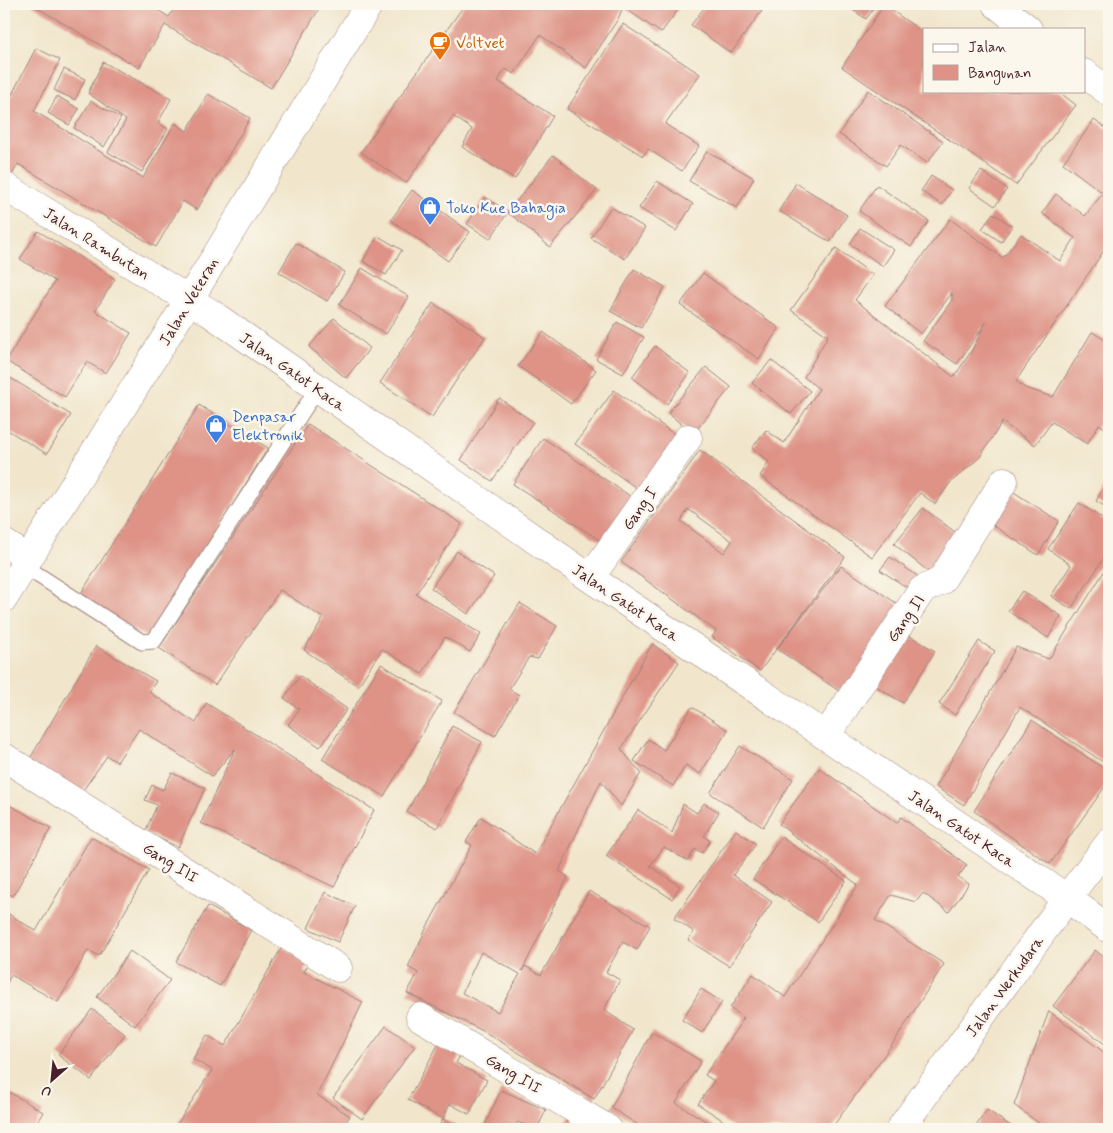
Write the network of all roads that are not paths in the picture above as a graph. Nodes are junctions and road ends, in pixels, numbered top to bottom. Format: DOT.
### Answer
graph roads {
  1 [pos="369,4"];
  2 [pos="996,4"];
  3 [pos="1027,28"];
  4 [pos="1086,74"];
  5 [pos="1109,92"];
  6 [pos="4,186"];
  7 [pos="190,300"];
  8 [pos="317,388"];
  9 [pos="688,438"];
  10 [pos="1004,481"];
  11 [pos="4,543"];
  12 [pos="26,562"];
  13 [pos="590,578"];
  14 [pos="4,598"];
  15 [pos="826,736"];
  16 [pos="4,757"];
  17 [pos="1109,843"];
  18 [pos="1067,898"];
  19 [pos="1109,929"];
  20 [pos="338,968"];
  21 [pos="420,1017"];
  22 [pos="608,1129"];
  23 [pos="900,1129"];
  1 -- 7 [label="street, Jalan Veteran"];
  2 -- 3 [label="street"];
  4 -- 5 [label="street"];
  6 -- 7 [label="street, Jalan Rambutan"];
  7 -- 8 [label="street, Jalan Gatot Kaca"];
  7 -- 12 [label="street, Jalan Veteran"];
  8 -- 12 [label="lane"];
  8 -- 13 [label="street, Jalan Gatot Kaca"];
  9 -- 13 [label="street, Gang I"];
  10 -- 15 [label="street, Gang II"];
  11 -- 12 [label="street"];
  12 -- 14 [label="street, Jalan Veteran"];
  13 -- 15 [label="street, Jalan Gatot Kaca"];
  15 -- 18 [label="street, Jalan Gatot Kaca"];
  16 -- 20 [label="street, Gang III"];
  17 -- 18 [label="street, Jalan Werkudara"];
  18 -- 19 [label="street, Jalan Gatot Kaca"];
  18 -- 23 [label="street, Jalan Werkudara"];
  21 -- 22 [label="street, Gang III"];
}
